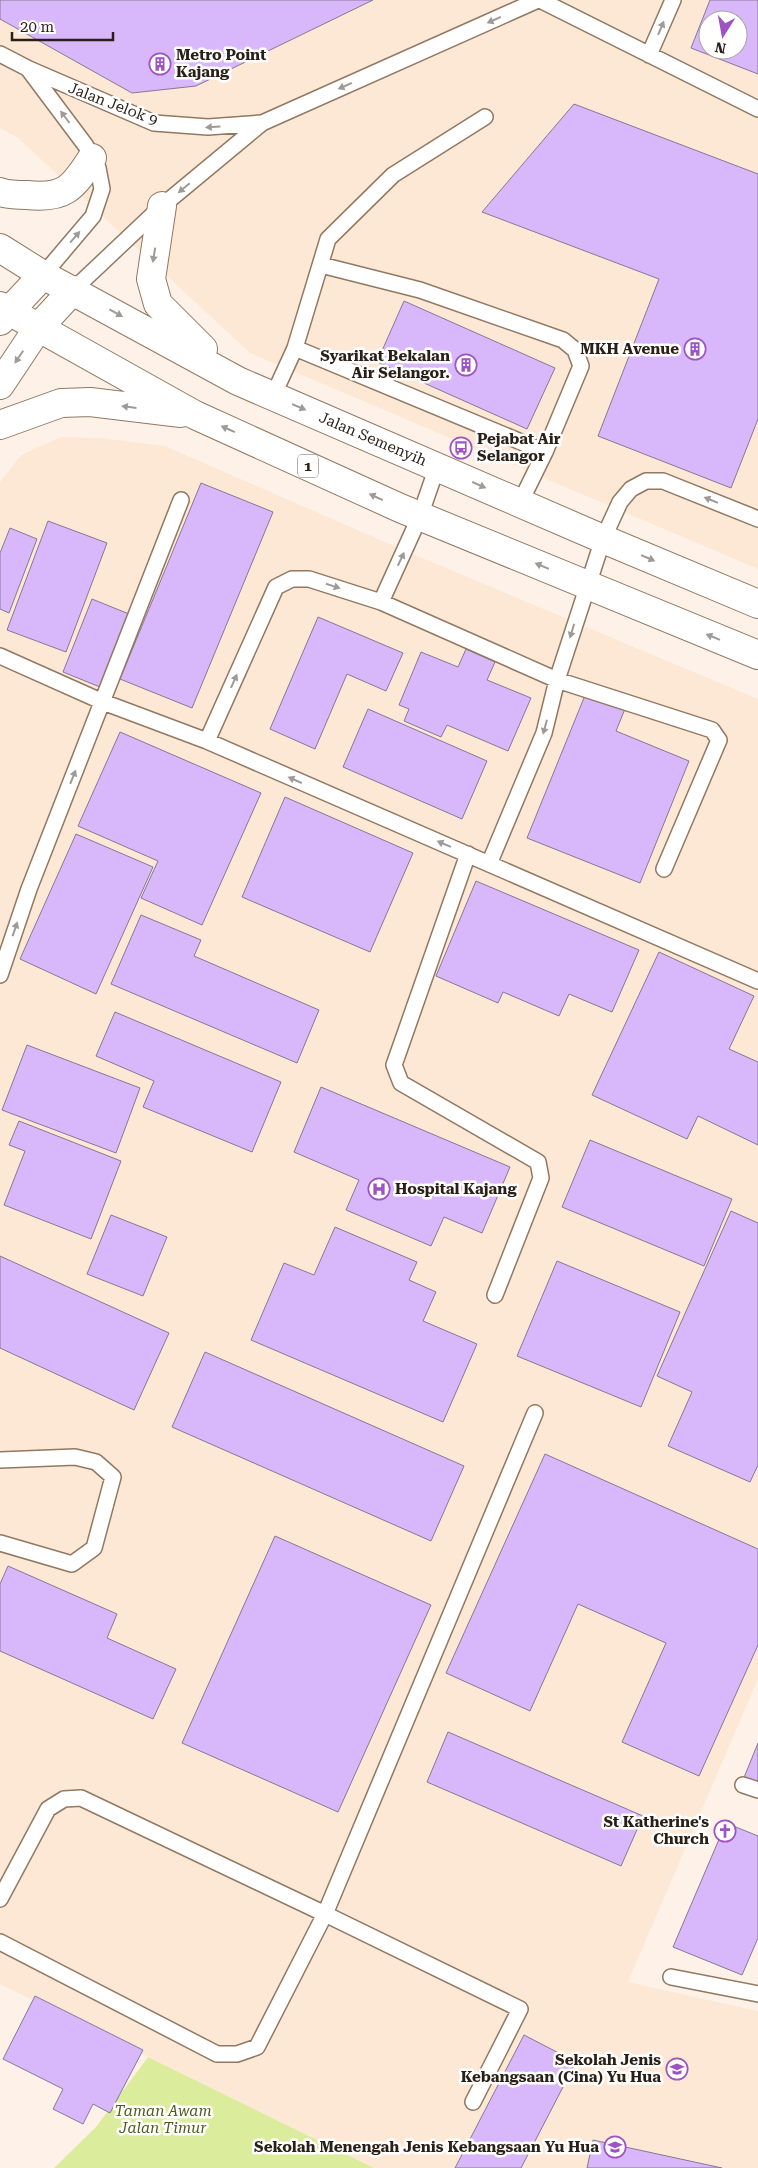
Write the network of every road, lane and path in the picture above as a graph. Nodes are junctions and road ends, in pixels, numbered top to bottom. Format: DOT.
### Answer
graph roads {
  1 [pos="539,0"];
  2 [pos="672,0"];
  3 [pos="0,54"];
  4 [pos="649,55"];
  5 [pos="28,69"];
  6 [pos="758,109"];
  7 [pos="485,117"];
  8 [pos="262,123"];
  9 [pos="92,158"];
  10 [pos="0,192"];
  11 [pos="162,206"];
  12 [pos="0,248"];
  13 [pos="321,265"];
  14 [pos="43,275"];
  15 [pos="73,290"];
  16 [pos="3,313"];
  17 [pos="38,328"];
  18 [pos="295,348"];
  19 [pos="238,380"];
  20 [pos="0,385"];
  21 [pos="273,396"];
  22 [pos="195,415"];
  23 [pos="0,425"];
  24 [pos="545,452"];
  25 [pos="437,467"];
  26 [pos="181,500"];
  27 [pos="520,504"];
  28 [pos="420,516"];
  29 [pos="757,518"];
  30 [pos="603,539"];
  31 [pos="587,585"];
  32 [pos="381,602"];
  33 [pos="758,604"];
  34 [pos="758,655"];
  35 [pos="0,656"];
  36 [pos="557,680"];
  37 [pos="103,702"];
  38 [pos="207,741"];
  39 [pos="468,854"];
  40 [pos="489,864"];
  41 [pos="664,869"];
  42 [pos="0,975"];
  43 [pos="758,981"];
  44 [pos="495,1294"];
  45 [pos="535,1414"];
  46 [pos="0,1460"];
  47 [pos="0,1543"];
  48 [pos="742,1786"];
  49 [pos="758,1790"];
  50 [pos="0,1899"];
  51 [pos="325,1914"];
  52 [pos="0,1942"];
  53 [pos="671,1977"];
  54 [pos="758,1994"];
  55 [pos="473,2102"];
  1 -- 4 [label="lane"];
  1 -- 8 [label="lane, one-way"];
  4 -- 2 [label="lane, one-way"];
  3 -- 5 [label="lane, Jalan Jelok 9"];
  4 -- 6 [label="lane"];
  8 -- 5 [label="lane, Jalan Jelok 9, one-way"];
  9 -- 5 [label="lane, one-way"];
  7 -- 13 [label="lane"];
  8 -- 11 [label="lane, one-way"];
  9 -- 10 [label="main road"];
  14 -- 9 [label="lane, one-way"];
  11 -- 15 [label="lane"];
  11 -- 19 [label="main road, one-way"];
  12 -- 14 [label="main road, Jalan Semenyih"];
  13 -- 18 [label="lane"];
  13 -- 24 [label="lane"];
  14 -- 15 [label="main road, Jalan Semenyih"];
  14 -- 16 [label="main road"];
  15 -- 17 [label="main road"];
  15 -- 19 [label="main road, Jalan Semenyih, one-way"];
  16 -- 17 [label="main road, 1"];
  17 -- 20 [label="main road, one-way"];
  17 -- 22 [label="main road, 1"];
  18 -- 21 [label="lane"];
  18 -- 24 [label="lane"];
  19 -- 21 [label="main road, Jalan Semenyih"];
  21 -- 25 [label="main road, Jalan Semenyih, one-way"];
  22 -- 23 [label="main road, one-way"];
  28 -- 22 [label="main road, 1, one-way"];
  24 -- 27 [label="lane"];
  25 -- 27 [label="main road, Jalan Semenyih, one-way"];
  25 -- 28 [label="lane"];
  26 -- 37 [label="lane"];
  27 -- 30 [label="main road, Jalan Semenyih"];
  31 -- 28 [label="main road, 1, one-way"];
  32 -- 28 [label="lane, one-way"];
  29 -- 30 [label="lane, one-way"];
  30 -- 31 [label="lane"];
  30 -- 33 [label="main road, Jalan Semenyih, one-way"];
  34 -- 31 [label="main road, 1, one-way"];
  31 -- 36 [label="lane, one-way"];
  32 -- 36 [label="lane"];
  38 -- 32 [label="lane, one-way"];
  35 -- 37 [label="lane"];
  36 -- 40 [label="lane, one-way"];
  36 -- 41 [label="lane"];
  37 -- 38 [label="lane"];
  42 -- 37 [label="lane, one-way"];
  39 -- 38 [label="lane, one-way"];
  39 -- 40 [label="lane"];
  39 -- 44 [label="lane"];
  40 -- 43 [label="lane"];
  45 -- 51 [label="lane"];
  46 -- 47 [label="lane"];
  48 -- 49 [label="lane"];
  50 -- 51 [label="lane"];
  51 -- 52 [label="lane"];
  51 -- 55 [label="lane"];
  53 -- 54 [label="lane"];
}
